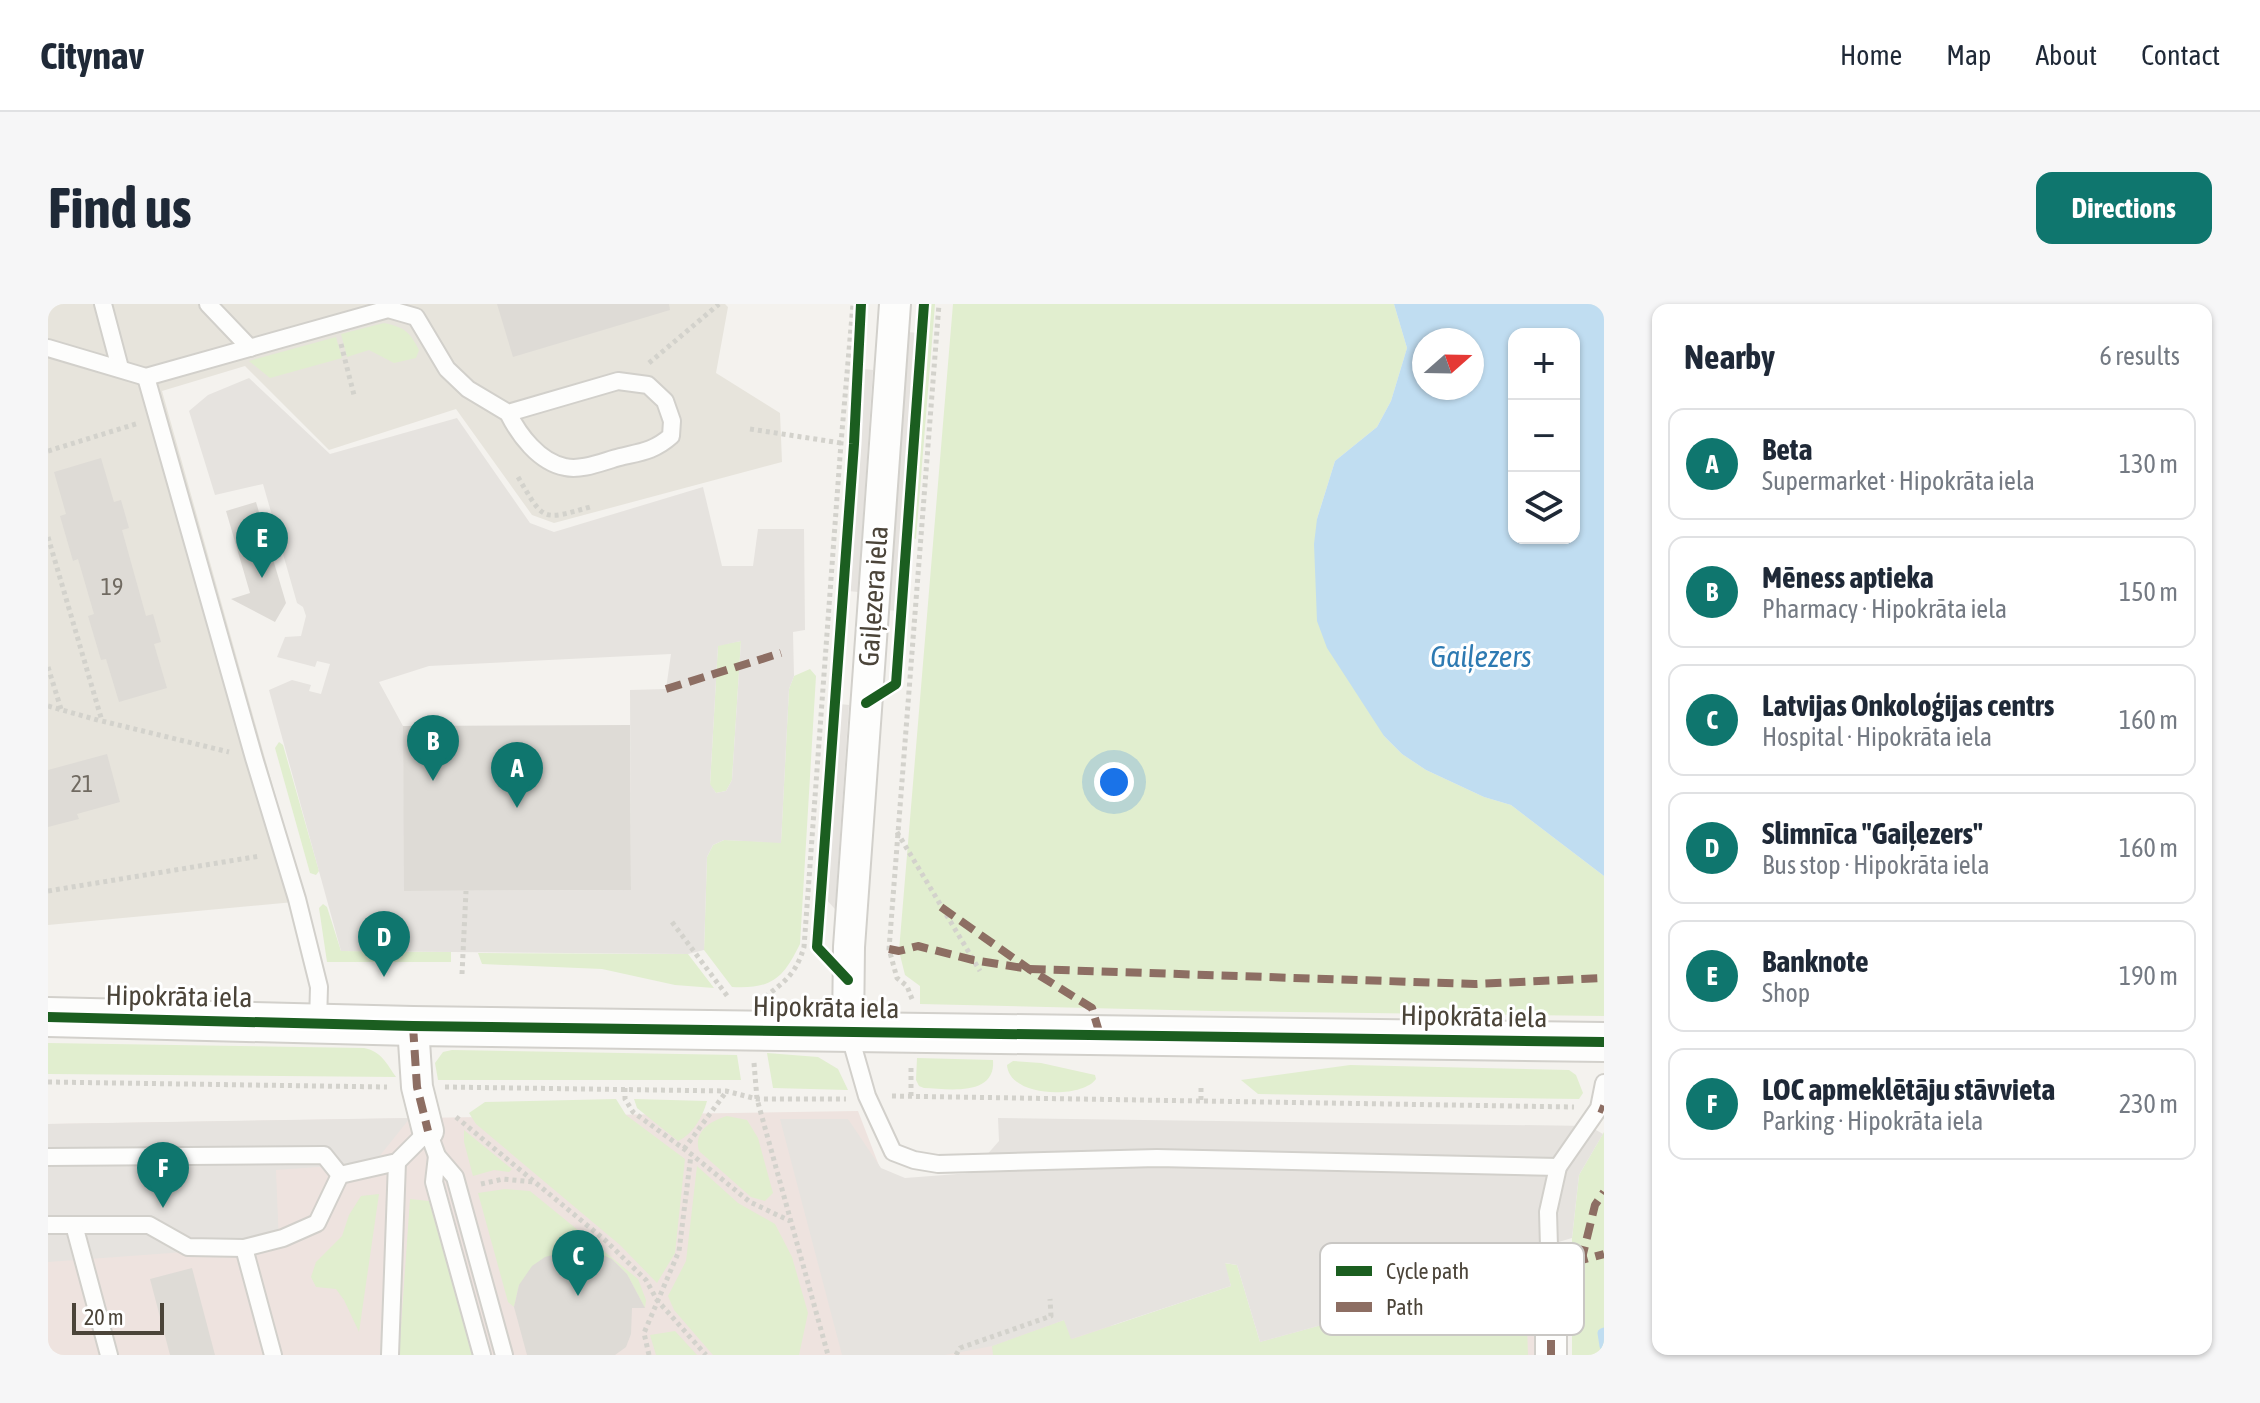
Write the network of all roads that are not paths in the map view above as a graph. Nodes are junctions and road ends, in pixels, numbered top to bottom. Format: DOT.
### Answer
graph roads {
  1 [pos="103,304"];
  2 [pos="208,304"];
  3 [pos="895,304"];
  4 [pos="48,348"];
  5 [pos="250,348"];
  6 [pos="120,368"];
  7 [pos="146,377"];
  8 [pos="508,413"];
  9 [pos="48,1017"];
  10 [pos="318,1022"];
  11 [pos="413,1026"];
  12 [pos="848,1031"];
  13 [pos="1604,1042"];
  14 [pos="1604,1083"];
  15 [pos="432,1144"];
  16 [pos="48,1157"];
  17 [pos="397,1162"];
  18 [pos="1558,1167"];
  19 [pos="340,1175"];
  20 [pos="48,1225"];
  21 [pos="74,1225"];
  22 [pos="1549,1243"];
  23 [pos="244,1248"];
  24 [pos="109,1355"];
  25 [pos="273,1355"];
  26 [pos="390,1355"];
  27 [pos="482,1355"];
  28 [pos="504,1355"];
  1 -- 6 [label="lane"];
  2 -- 5 [label="lane"];
  3 -- 12 [label="street, Gaiļezera iela"];
  4 -- 6 [label="lane"];
  5 -- 7 [label="lane"];
  5 -- 8 [label="lane"];
  6 -- 7 [label="lane"];
  7 -- 10 [label="lane"];
  8 -- 8 [label="lane"];
  9 -- 10 [label="street, Hipokrāta iela"];
  10 -- 11 [label="street, Hipokrāta iela"];
  11 -- 12 [label="street, Hipokrāta iela"];
  11 -- 15 [label="street"];
  12 -- 13 [label="street, Hipokrāta iela"];
  12 -- 18 [label="lane"];
  14 -- 18 [label="lane"];
  15 -- 17 [label="lane"];
  15 -- 27 [label="lane"];
  15 -- 28 [label="lane"];
  16 -- 19 [label="lane"];
  17 -- 19 [label="lane"];
  17 -- 26 [label="lane"];
  18 -- 22 [label="lane"];
  19 -- 23 [label="lane"];
  20 -- 21 [label="lane"];
  21 -- 23 [label="lane"];
  21 -- 24 [label="lane"];
  23 -- 25 [label="lane"];
}
